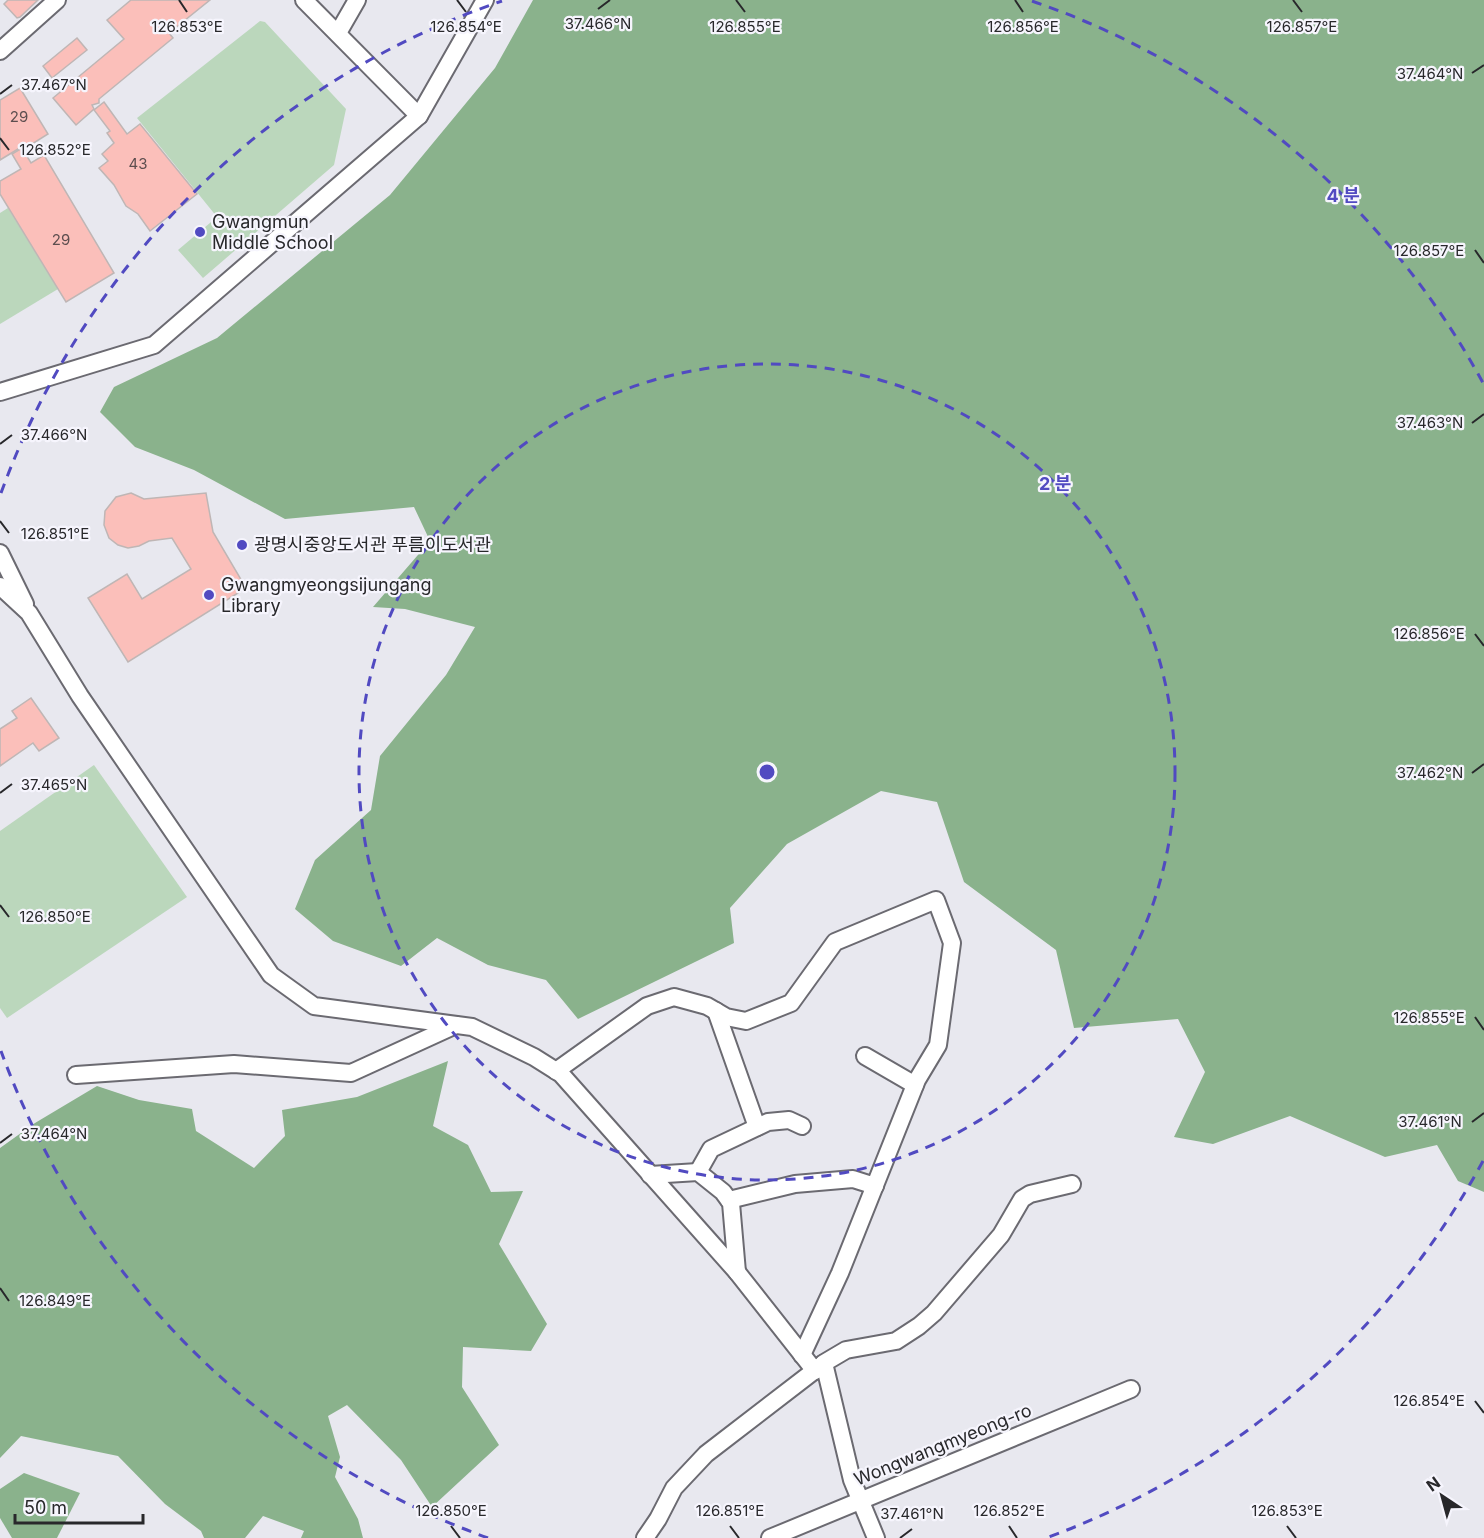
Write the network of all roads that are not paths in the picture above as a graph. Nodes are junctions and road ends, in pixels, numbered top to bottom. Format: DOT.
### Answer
graph roads {
  1 [pos="57,0"];
  2 [pos="304,0"];
  3 [pos="357,0"];
  4 [pos="485,0"];
  5 [pos="338,33"];
  6 [pos="1,47"];
  7 [pos="419,116"];
  8 [pos="0,392"];
  9 [pos="0,554"];
  10 [pos="0,586"];
  11 [pos="29,613"];
  12 [pos="716,1011"];
  13 [pos="456,1025"];
  14 [pos="865,1056"];
  15 [pos="556,1071"];
  16 [pos="76,1075"];
  17 [pos="915,1085"];
  18 [pos="802,1126"];
  19 [pos="757,1127"];
  20 [pos="698,1172"];
  21 [pos="650,1175"];
  22 [pos="1072,1184"];
  23 [pos="875,1186"];
  24 [pos="729,1200"];
  25 [pos="737,1272"];
  26 [pos="802,1355"];
  27 [pos="820,1367"];
  28 [pos="1131,1389"];
  29 [pos="860,1499"];
  30 [pos="645,1538"];
  31 [pos="770,1538"];
  32 [pos="876,1538"];
  1 -- 6 [label="street"];
  2 -- 5 [label="street"];
  3 -- 5 [label="street"];
  4 -- 7 [label="street"];
  5 -- 7 [label="street"];
  7 -- 8 [label="street"];
  9 -- 11 [label="street"];
  10 -- 11 [label="street"];
  11 -- 13 [label="street"];
  12 -- 15 [label="street"];
  12 -- 17 [label="street"];
  12 -- 19 [label="street"];
  13 -- 15 [label="street"];
  13 -- 16 [label="street"];
  14 -- 17 [label="street"];
  15 -- 21 [label="street"];
  17 -- 23 [label="street"];
  18 -- 19 [label="street"];
  19 -- 20 [label="street"];
  20 -- 21 [label="street"];
  20 -- 24 [label="street"];
  21 -- 25 [label="street"];
  22 -- 27 [label="street"];
  23 -- 24 [label="street"];
  23 -- 26 [label="street"];
  24 -- 25 [label="street"];
  25 -- 26 [label="street"];
  26 -- 27 [label="street"];
  27 -- 29 [label="street"];
  27 -- 30 [label="street"];
  28 -- 29 [label="street, Wongwangmyeong-ro"];
  29 -- 31 [label="street, Wongwangmyeong-ro"];
  29 -- 32 [label="street"];
}
